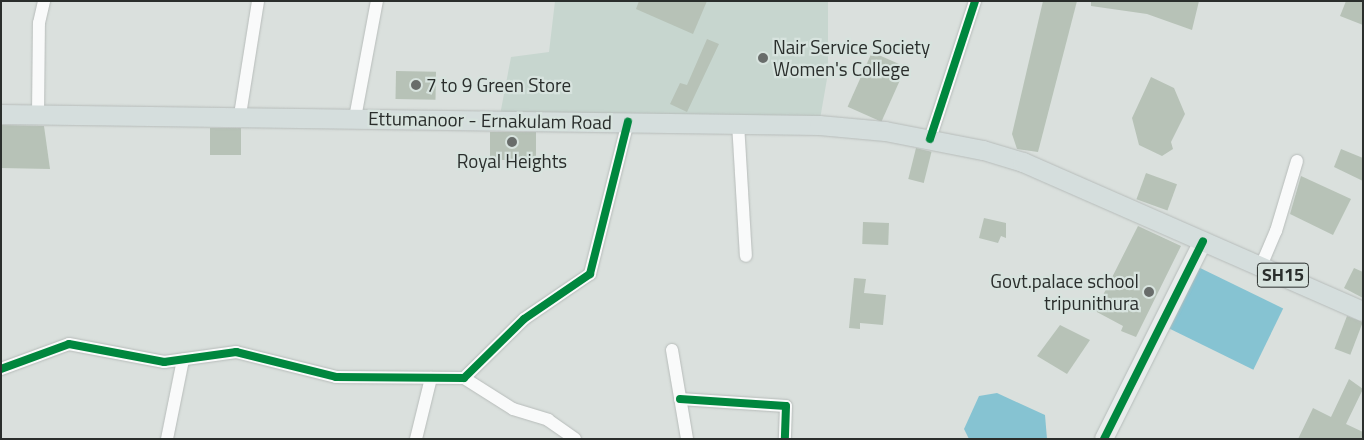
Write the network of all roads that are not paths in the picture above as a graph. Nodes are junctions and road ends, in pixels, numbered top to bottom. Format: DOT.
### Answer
graph roads {
  1 [pos="44,1"];
  2 [pos="258,1"];
  3 [pos="377,1"];
  4 [pos="975,1"];
  5 [pos="1,114"];
  6 [pos="38,114"];
  7 [pos="240,115"];
  8 [pos="354,118"];
  9 [pos="628,122"];
  10 [pos="738,123"];
  11 [pos="930,139"];
  12 [pos="1297,161"];
  13 [pos="1203,241"];
  14 [pos="746,256"];
  15 [pos="1261,266"];
  16 [pos="1363,311"];
  17 [pos="672,350"];
  18 [pos="183,360"];
  19 [pos="1,369"];
  20 [pos="431,378"];
  21 [pos="464,378"];
  22 [pos="680,399"];
  23 [pos="167,439"];
  24 [pos="416,439"];
  25 [pos="575,439"];
  26 [pos="687,439"];
  27 [pos="785,439"];
  28 [pos="1104,439"];
  1 -- 6 [label="street"];
  2 -- 7 [label="street"];
  3 -- 8 [label="street"];
  4 -- 11 [label="street"];
  5 -- 6 [label="main road, Ettumanoor - Ernakulam Road / SH15"];
  6 -- 7 [label="main road, Ettumanoor - Ernakulam Road / SH15"];
  7 -- 8 [label="main road, Ettumanoor - Ernakulam Road / SH15"];
  8 -- 9 [label="main road, Ettumanoor - Ernakulam Road / SH15"];
  9 -- 10 [label="main road, Ettumanoor - Ernakulam Road / SH15"];
  9 -- 21 [label="street"];
  10 -- 11 [label="main road, Ettumanoor - Ernakulam Road / SH15"];
  10 -- 14 [label="street"];
  11 -- 13 [label="main road, Ettumanoor - Ernakulam Road / SH15"];
  12 -- 15 [label="street"];
  13 -- 15 [label="main road, Ettumanoor - Ernakulam Road / SH15"];
  13 -- 28 [label="street"];
  15 -- 16 [label="main road, Ettumanoor - Ernakulam Road / SH15"];
  17 -- 22 [label="street"];
  18 -- 19 [label="street"];
  18 -- 20 [label="street"];
  18 -- 23 [label="street"];
  20 -- 21 [label="street"];
  20 -- 24 [label="street"];
  21 -- 25 [label="street"];
  22 -- 26 [label="street"];
  22 -- 27 [label="street"];
}
